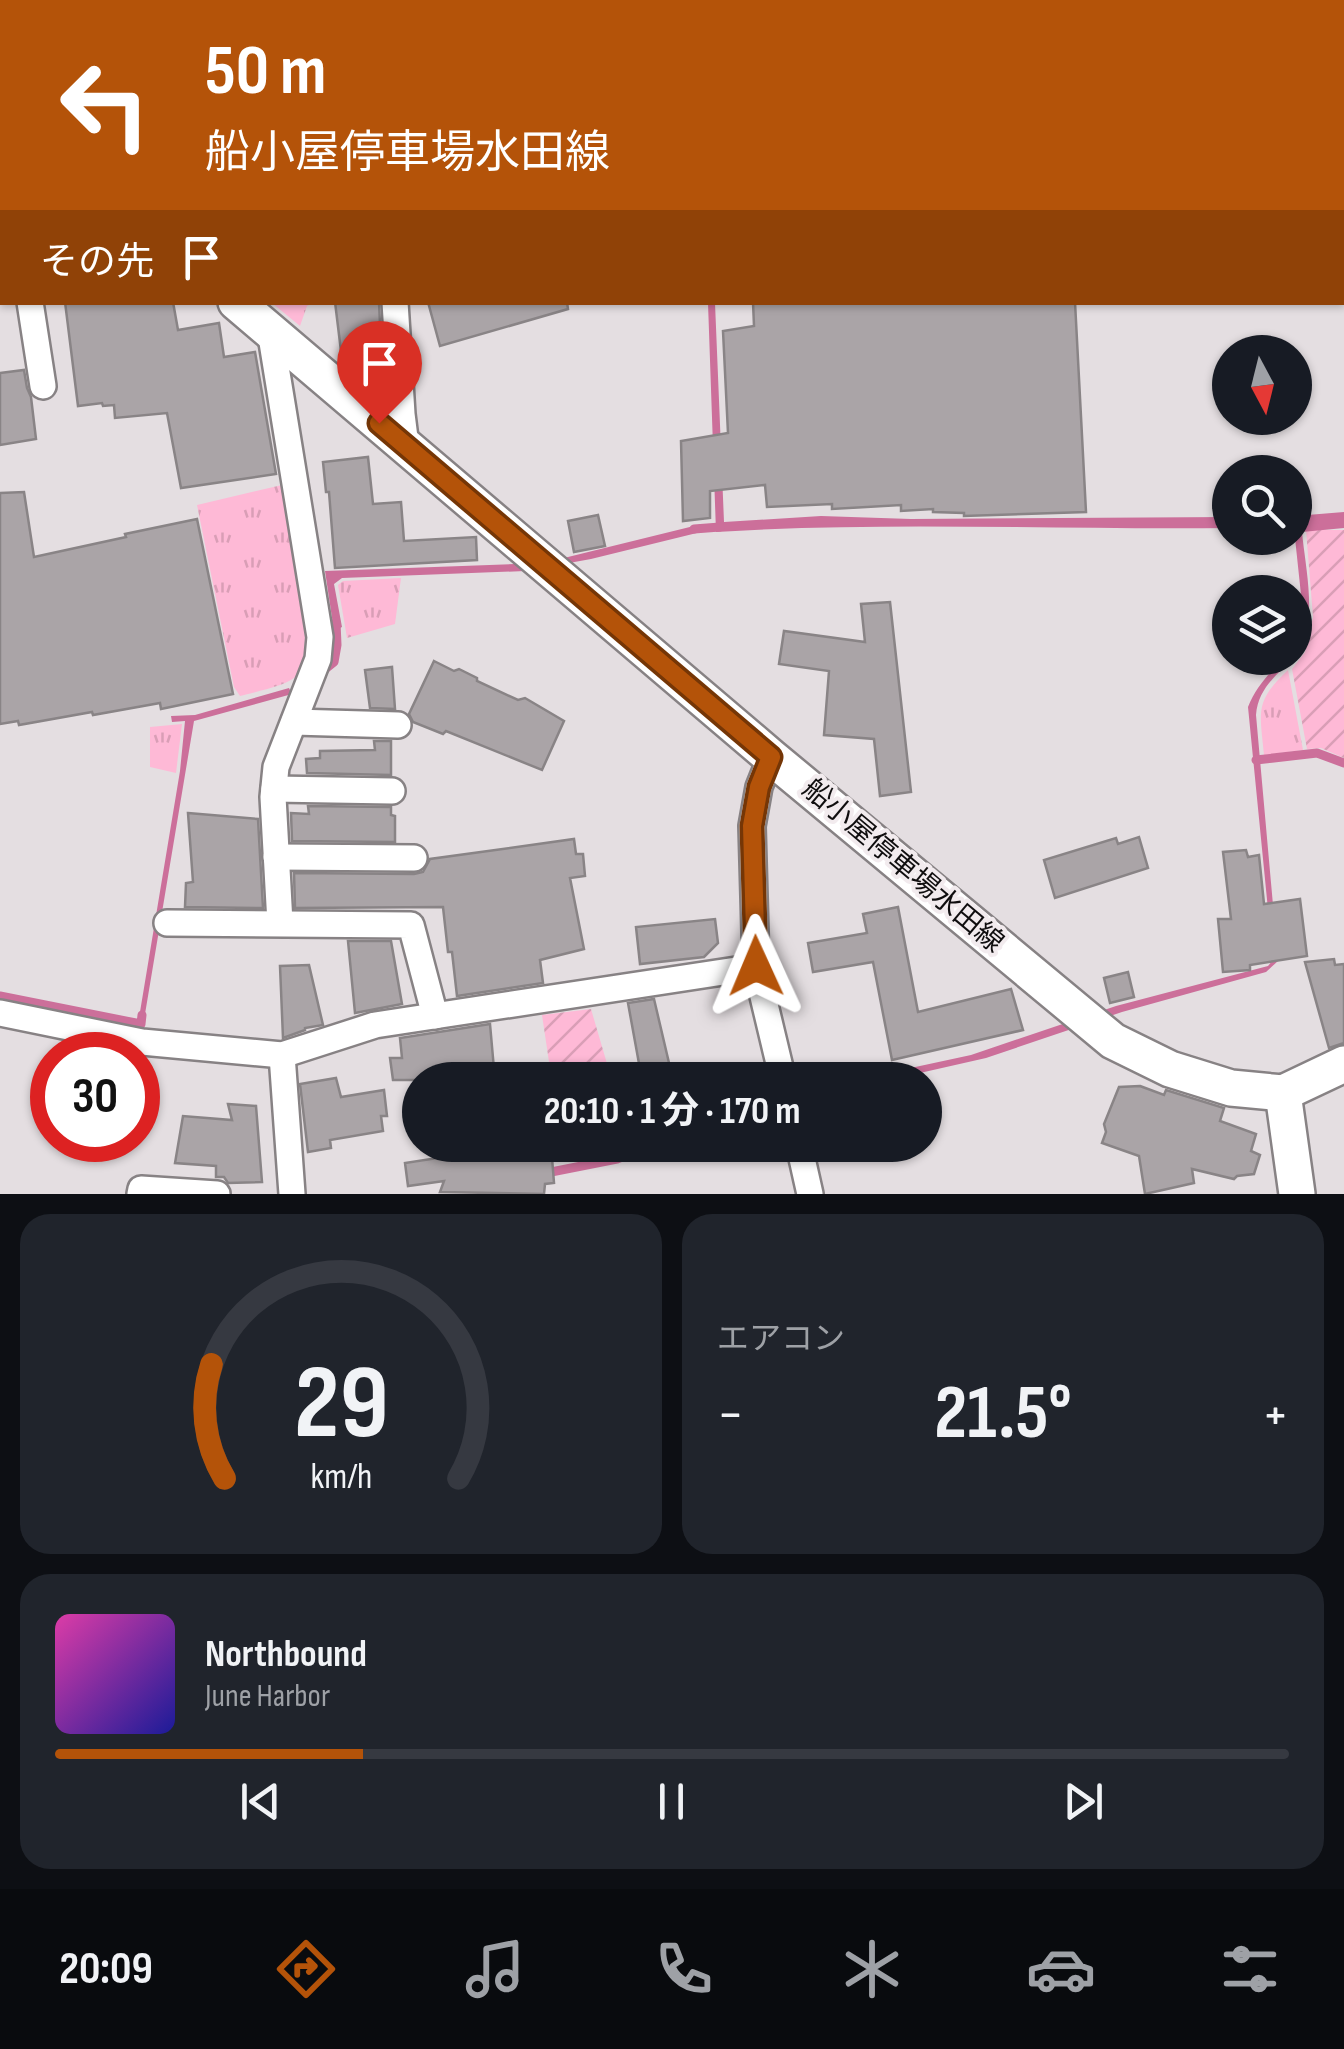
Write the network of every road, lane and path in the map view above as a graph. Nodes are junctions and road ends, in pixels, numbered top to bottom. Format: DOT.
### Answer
graph roads {
  1 [pos="30,305"];
  2 [pos="240,305"];
  3 [pos="395,305"];
  4 [pos="270,330"];
  5 [pos="43,386"];
  6 [pos="406,446"];
  7 [pos="294,722"];
  8 [pos="398,725"];
  9 [pos="771,757"];
  10 [pos="274,789"];
  11 [pos="392,791"];
  12 [pos="276,857"];
  13 [pos="414,858"];
  14 [pos="167,923"];
  15 [pos="280,923"];
  16 [pos="756,966"];
  17 [pos="0,1013"];
  18 [pos="435,1016"];
  19 [pos="282,1055"];
  20 [pos="779,1062"];
  21 [pos="1344,1064"];
  22 [pos="1283,1093"];
  23 [pos="803,1162"];
  24 [pos="140,1194"];
  25 [pos="218,1194"];
  26 [pos="292,1194"];
  27 [pos="810,1194"];
  28 [pos="1296,1194"];
  1 -- 5 [label="street"];
  2 -- 4 [label="main road, 船小屋停車場水田線"];
  3 -- 6 [label="street"];
  4 -- 6 [label="main road, 船小屋停車場水田線"];
  4 -- 7 [label="street"];
  6 -- 9 [label="main road, 船小屋停車場水田線"];
  7 -- 8 [label="street"];
  7 -- 10 [label="street"];
  9 -- 16 [label="street"];
  9 -- 22 [label="main road, 船小屋停車場水田線"];
  10 -- 11 [label="street"];
  10 -- 12 [label="street"];
  12 -- 13 [label="street"];
  12 -- 15 [label="street"];
  14 -- 15 [label="street"];
  15 -- 18 [label="street"];
  16 -- 18 [label="street"];
  16 -- 20 [label="street"];
  17 -- 19 [label="street"];
  18 -- 19 [label="street"];
  19 -- 26 [label="street"];
  21 -- 22 [label="main road"];
  22 -- 28 [label="main road"];
  23 -- 27 [label="street"];
  24 -- 25 [label="street"];
}
